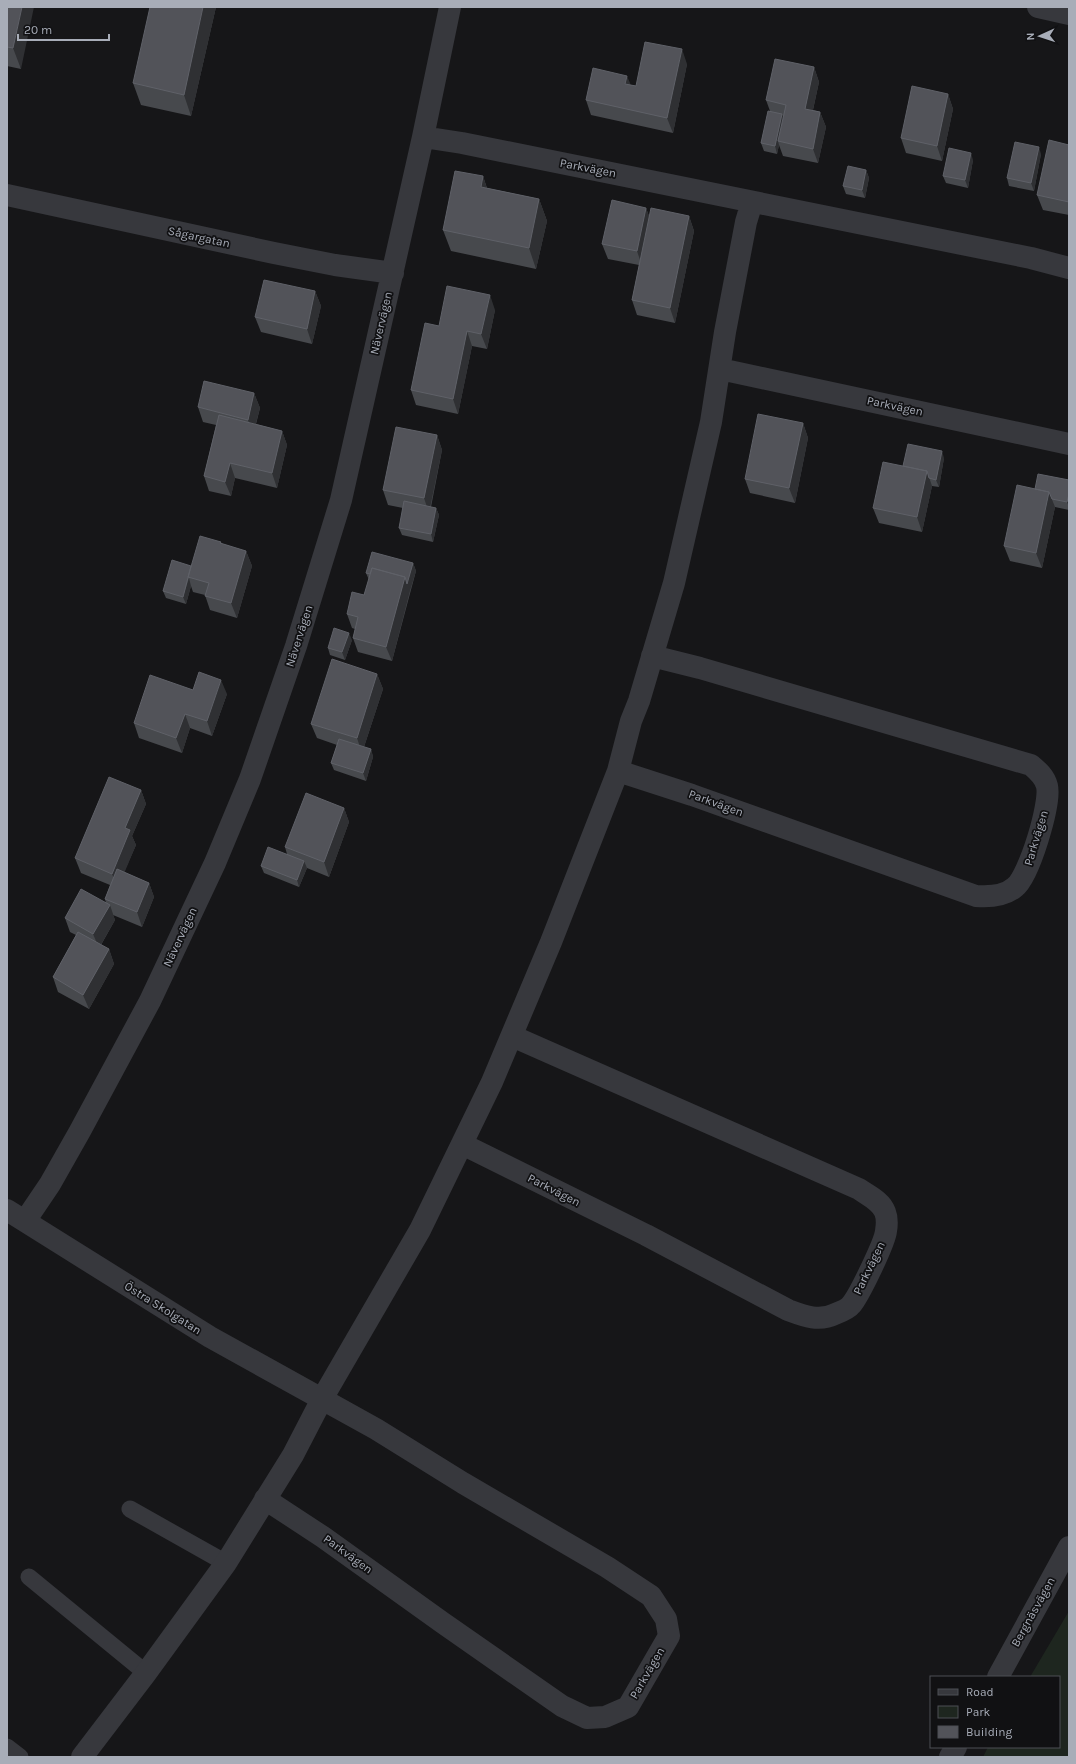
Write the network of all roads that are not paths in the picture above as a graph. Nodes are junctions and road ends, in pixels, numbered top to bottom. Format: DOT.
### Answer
graph roads {
  1 [pos="450,7"];
  2 [pos="1038,7"];
  3 [pos="1069,14"];
  4 [pos="423,137"];
  5 [pos="7,195"];
  6 [pos="752,202"];
  7 [pos="1069,268"];
  8 [pos="393,273"];
  9 [pos="720,369"];
  10 [pos="1069,444"];
  11 [pos="652,656"];
  12 [pos="618,771"];
  13 [pos="512,1036"];
  14 [pos="462,1144"];
  15 [pos="16,1216"];
  16 [pos="322,1399"];
  17 [pos="265,1499"];
  18 [pos="130,1509"];
  19 [pos="1069,1547"];
  20 [pos="226,1563"];
  21 [pos="29,1577"];
  22 [pos="146,1673"];
  23 [pos="999,1676"];
  24 [pos="7,1747"];
  25 [pos="955,1748"];
  26 [pos="90,1754"];
  27 [pos="20,1757"];
  28 [pos="950,1757"];
  1 -- 4 [label="street, Nävervägen"];
  2 -- 3 [label="street"];
  4 -- 6 [label="street, Parkvägen"];
  4 -- 8 [label="street, Nävervägen"];
  5 -- 8 [label="street, Sågargatan"];
  6 -- 7 [label="street, Parkvägen"];
  6 -- 9 [label="street"];
  8 -- 15 [label="street, Nävervägen"];
  9 -- 10 [label="street, Parkvägen"];
  9 -- 11 [label="street"];
  11 -- 12 [label="street"];
  11 -- 12 [label="street, Parkvägen"];
  12 -- 13 [label="street"];
  13 -- 14 [label="street"];
  13 -- 14 [label="street, Parkvägen"];
  14 -- 16 [label="street"];
  15 -- 16 [label="street, Östra Skolgatan"];
  16 -- 17 [label="street"];
  16 -- 17 [label="street, Parkvägen"];
  17 -- 20 [label="street"];
  18 -- 20 [label="lane"];
  19 -- 23 [label="street, Bergnäsvägen"];
  20 -- 22 [label="street"];
  21 -- 22 [label="lane"];
  22 -- 26 [label="street"];
  24 -- 27 [label="lane"];
  25 -- 28 [label="street"];
}
